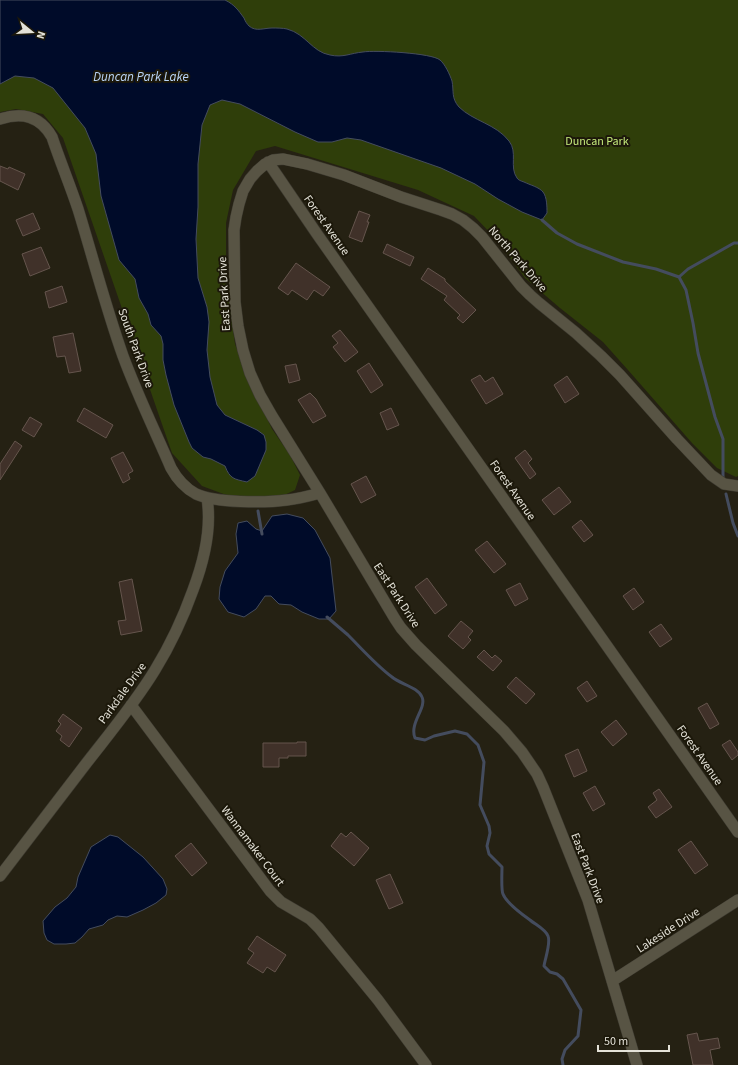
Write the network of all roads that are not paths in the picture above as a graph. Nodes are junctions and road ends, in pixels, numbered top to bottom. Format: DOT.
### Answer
graph roads {
  1 [pos="0,119"];
  2 [pos="268,162"];
  3 [pos="738,486"];
  4 [pos="320,493"];
  5 [pos="207,498"];
  6 [pos="130,705"];
  7 [pos="738,832"];
  8 [pos="0,876"];
  9 [pos="738,900"];
  10 [pos="612,981"];
  11 [pos="426,1065"];
  12 [pos="637,1065"];
  1 -- 5 [label="street, South Park Drive"];
  2 -- 3 [label="street, North Park Drive"];
  2 -- 4 [label="street, East Park Drive"];
  2 -- 7 [label="street, Forest Avenue"];
  4 -- 5 [label="street, South Park Drive"];
  4 -- 10 [label="street, East Park Drive"];
  5 -- 6 [label="street, Parkdale Drive"];
  6 -- 8 [label="street, Parkdale Drive"];
  6 -- 11 [label="street, Wannamaker Court"];
  9 -- 10 [label="street, Lakeside Drive"];
  10 -- 12 [label="street, East Park Drive"];
}
